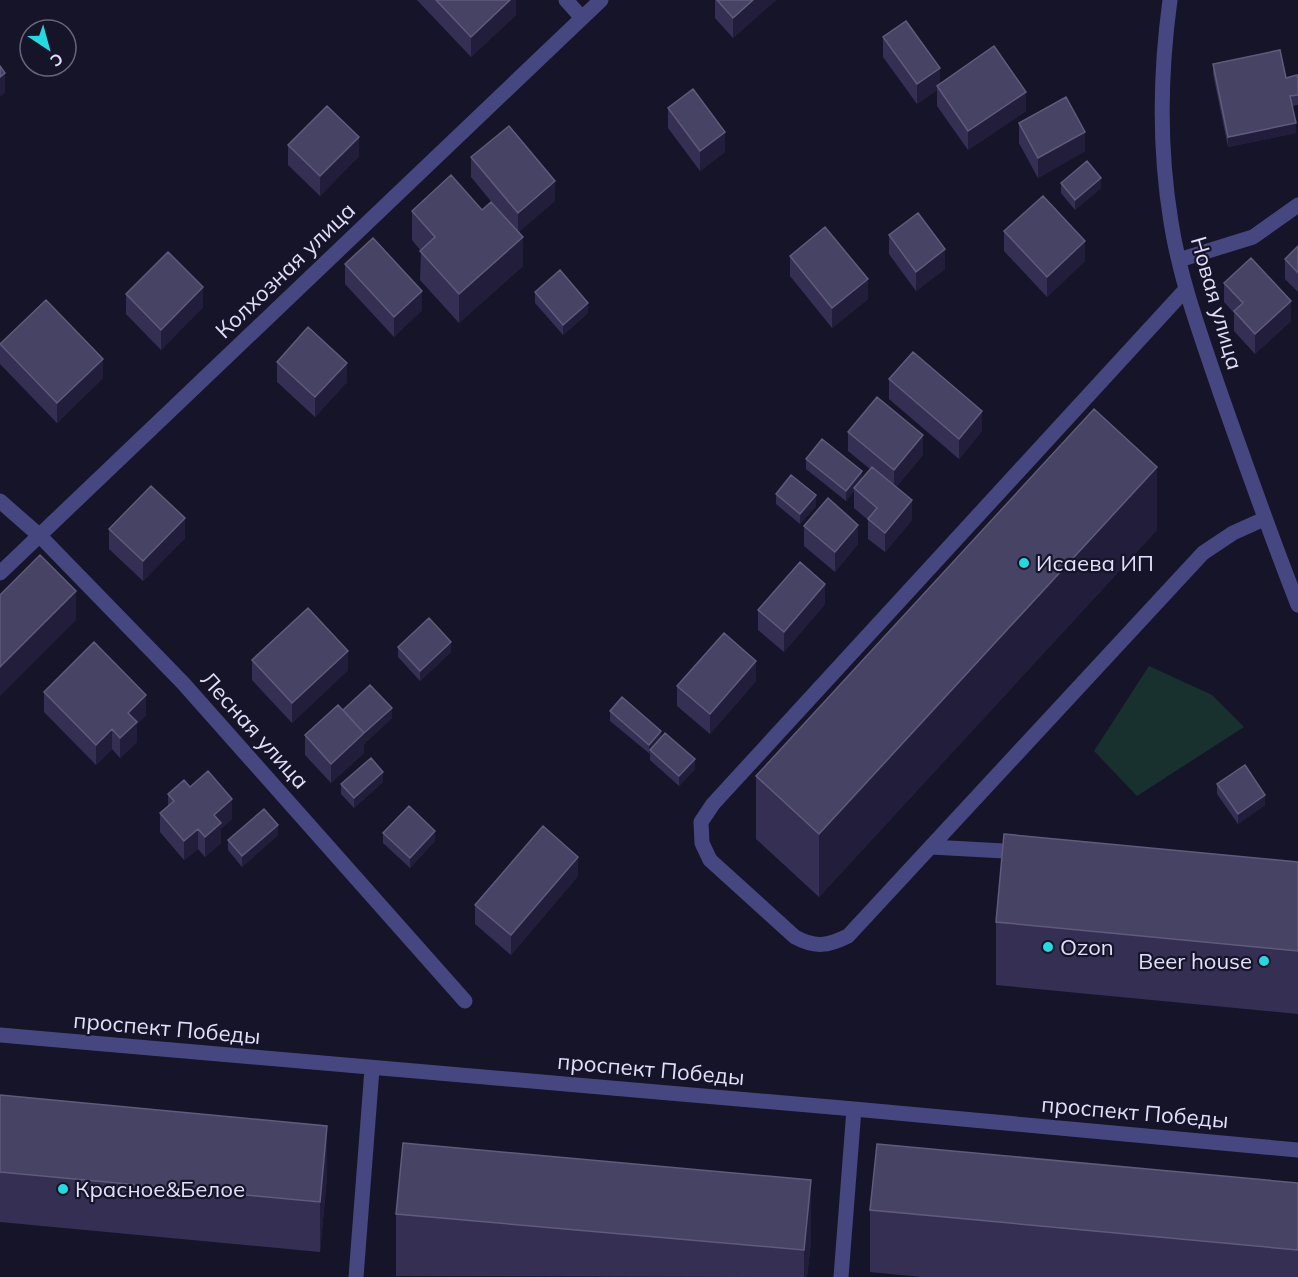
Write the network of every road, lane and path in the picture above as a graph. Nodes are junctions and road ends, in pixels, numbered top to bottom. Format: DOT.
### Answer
graph roads {
  1 [pos="566,0"];
  2 [pos="601,0"];
  3 [pos="1170,0"];
  4 [pos="582,18"];
  5 [pos="1298,205"];
  6 [pos="1179,260"];
  7 [pos="1185,289"];
  8 [pos="0,501"];
  9 [pos="1264,519"];
  10 [pos="40,536"];
  11 [pos="0,573"];
  12 [pos="1298,605"];
  13 [pos="932,847"];
  14 [pos="1039,853"];
  15 [pos="465,1001"];
  16 [pos="0,1035"];
  17 [pos="372,1068"];
  18 [pos="854,1109"];
  19 [pos="1298,1150"];
  20 [pos="356,1277"];
  21 [pos="841,1277"];
  1 -- 4 [label="street"];
  2 -- 4 [label="street, Колхозная улица"];
  3 -- 6 [label="street, Новая улица"];
  4 -- 10 [label="street, Колхозная улица"];
  5 -- 6 [label="street"];
  6 -- 7 [label="street, Новая улица"];
  7 -- 9 [label="street, Новая улица"];
  7 -- 13 [label="street"];
  8 -- 10 [label="street, Лесная улица"];
  9 -- 12 [label="street, Новая улица"];
  9 -- 13 [label="street"];
  10 -- 11 [label="street, Колхозная улица"];
  10 -- 15 [label="street, Лесная улица"];
  13 -- 14 [label="street"];
  16 -- 17 [label="street, проспект Победы"];
  17 -- 18 [label="street, проспект Победы"];
  17 -- 20 [label="street"];
  18 -- 19 [label="street, проспект Победы"];
  18 -- 21 [label="street"];
}
